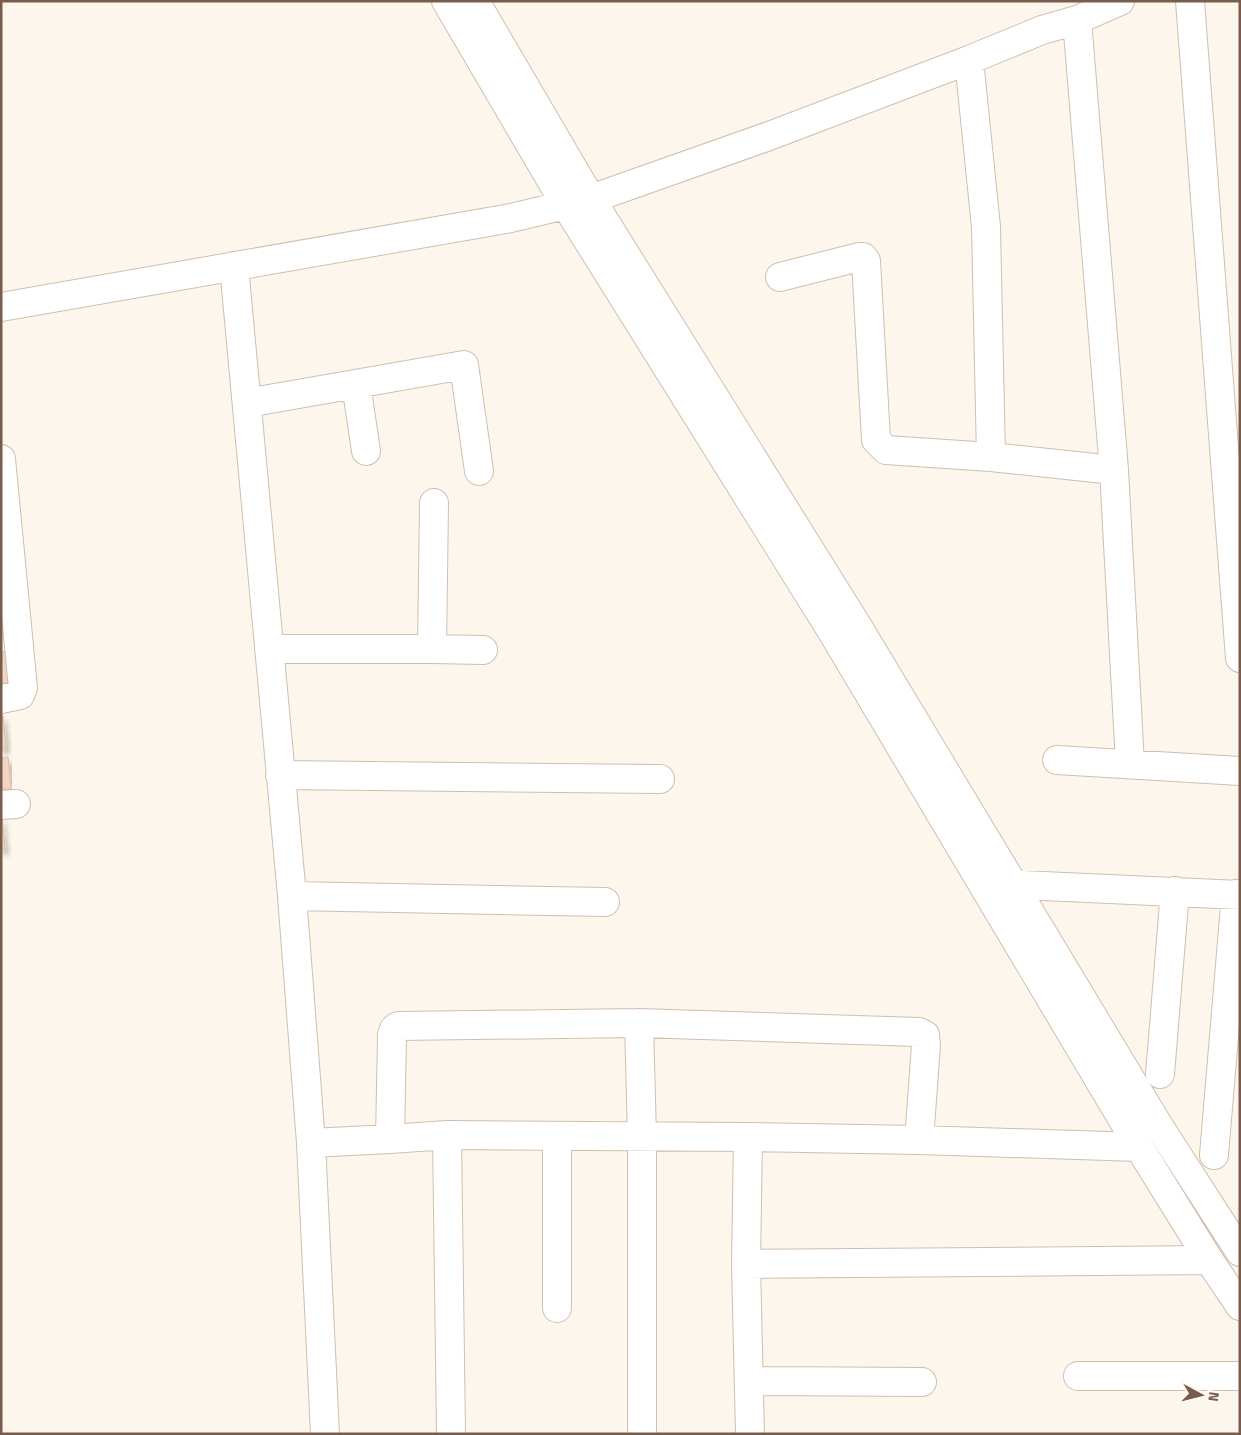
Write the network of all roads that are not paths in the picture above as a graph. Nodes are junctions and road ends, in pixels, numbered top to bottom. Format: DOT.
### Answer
graph roads {
  1 [pos="446,1"];
  2 [pos="476,1"];
  3 [pos="1120,1"];
  4 [pos="1190,1"];
  5 [pos="1077,20"];
  6 [pos="969,60"];
  7 [pos="591,199"];
  8 [pos="565,204"];
  9 [pos="234,266"];
  10 [pos="780,277"];
  11 [pos="1,307"];
  12 [pos="356,384"];
  13 [pos="247,403"];
  14 [pos="366,451"];
  15 [pos="991,457"];
  16 [pos="1,459"];
  17 [pos="1114,470"];
  18 [pos="479,471"];
  19 [pos="434,503"];
  20 [pos="269,649"];
  21 [pos="432,649"];
  22 [pos="483,650"];
  23 [pos="1240,658"];
  24 [pos="1,698"];
  25 [pos="1057,760"];
  26 [pos="1130,764"];
  27 [pos="1240,771"];
  28 [pos="280,775"];
  29 [pos="660,779"];
  30 [pos="981,884"];
  31 [pos="1012,884"];
  32 [pos="1175,891"];
  33 [pos="1238,895"];
  34 [pos="292,896"];
  35 [pos="605,902"];
  36 [pos="639,1022"];
  37 [pos="1160,1074"];
  38 [pos="447,1135"];
  39 [pos="557,1136"];
  40 [pos="642,1137"];
  41 [pos="748,1138"];
  42 [pos="390,1139"];
  43 [pos="919,1140"];
  44 [pos="311,1143"];
  45 [pos="1139,1147"];
  46 [pos="1214,1155"];
  47 [pos="1240,1252"];
  48 [pos="1209,1260"];
  49 [pos="746,1264"];
  50 [pos="1240,1306"];
  51 [pos="557,1308"];
  52 [pos="1078,1376"];
  53 [pos="1240,1376"];
  54 [pos="749,1381"];
  55 [pos="922,1382"];
  56 [pos="325,1434"];
  57 [pos="451,1434"];
  58 [pos="642,1434"];
  59 [pos="750,1434"];
  1 -- 8 [label="street"];
  2 -- 7 [label="street"];
  3 -- 5 [label="street"];
  4 -- 23 [label="street"];
  5 -- 6 [label="street"];
  5 -- 17 [label="street"];
  6 -- 7 [label="street"];
  6 -- 15 [label="street"];
  7 -- 8 [label="street"];
  7 -- 31 [label="street"];
  8 -- 9 [label="street"];
  8 -- 30 [label="street"];
  9 -- 11 [label="street"];
  9 -- 13 [label="street"];
  10 -- 15 [label="street"];
  12 -- 13 [label="street"];
  12 -- 14 [label="street"];
  12 -- 18 [label="street"];
  13 -- 20 [label="street"];
  15 -- 17 [label="street"];
  16 -- 24 [label="street"];
  17 -- 26 [label="street"];
  19 -- 21 [label="street"];
  20 -- 21 [label="street"];
  20 -- 28 [label="street"];
  21 -- 22 [label="street"];
  25 -- 26 [label="street"];
  26 -- 27 [label="street"];
  28 -- 29 [label="street"];
  28 -- 34 [label="street"];
  30 -- 31 [label="street"];
  30 -- 45 [label="street"];
  31 -- 32 [label="street"];
  31 -- 47 [label="street"];
  32 -- 33 [label="street"];
  32 -- 37 [label="street"];
  33 -- 46 [label="street"];
  34 -- 35 [label="street"];
  34 -- 44 [label="street"];
  36 -- 40 [label="street"];
  36 -- 42 [label="street"];
  36 -- 43 [label="street"];
  38 -- 39 [label="street"];
  38 -- 42 [label="street"];
  38 -- 57 [label="street"];
  39 -- 40 [label="street"];
  39 -- 51 [label="street"];
  40 -- 41 [label="street"];
  40 -- 58 [label="street"];
  41 -- 43 [label="street"];
  41 -- 49 [label="street"];
  42 -- 44 [label="street"];
  43 -- 45 [label="street"];
  44 -- 56 [label="street"];
  45 -- 48 [label="street"];
  48 -- 49 [label="street"];
  48 -- 50 [label="street"];
  49 -- 54 [label="street"];
  52 -- 53 [label="street"];
  54 -- 55 [label="street"];
  54 -- 59 [label="street"];
}
